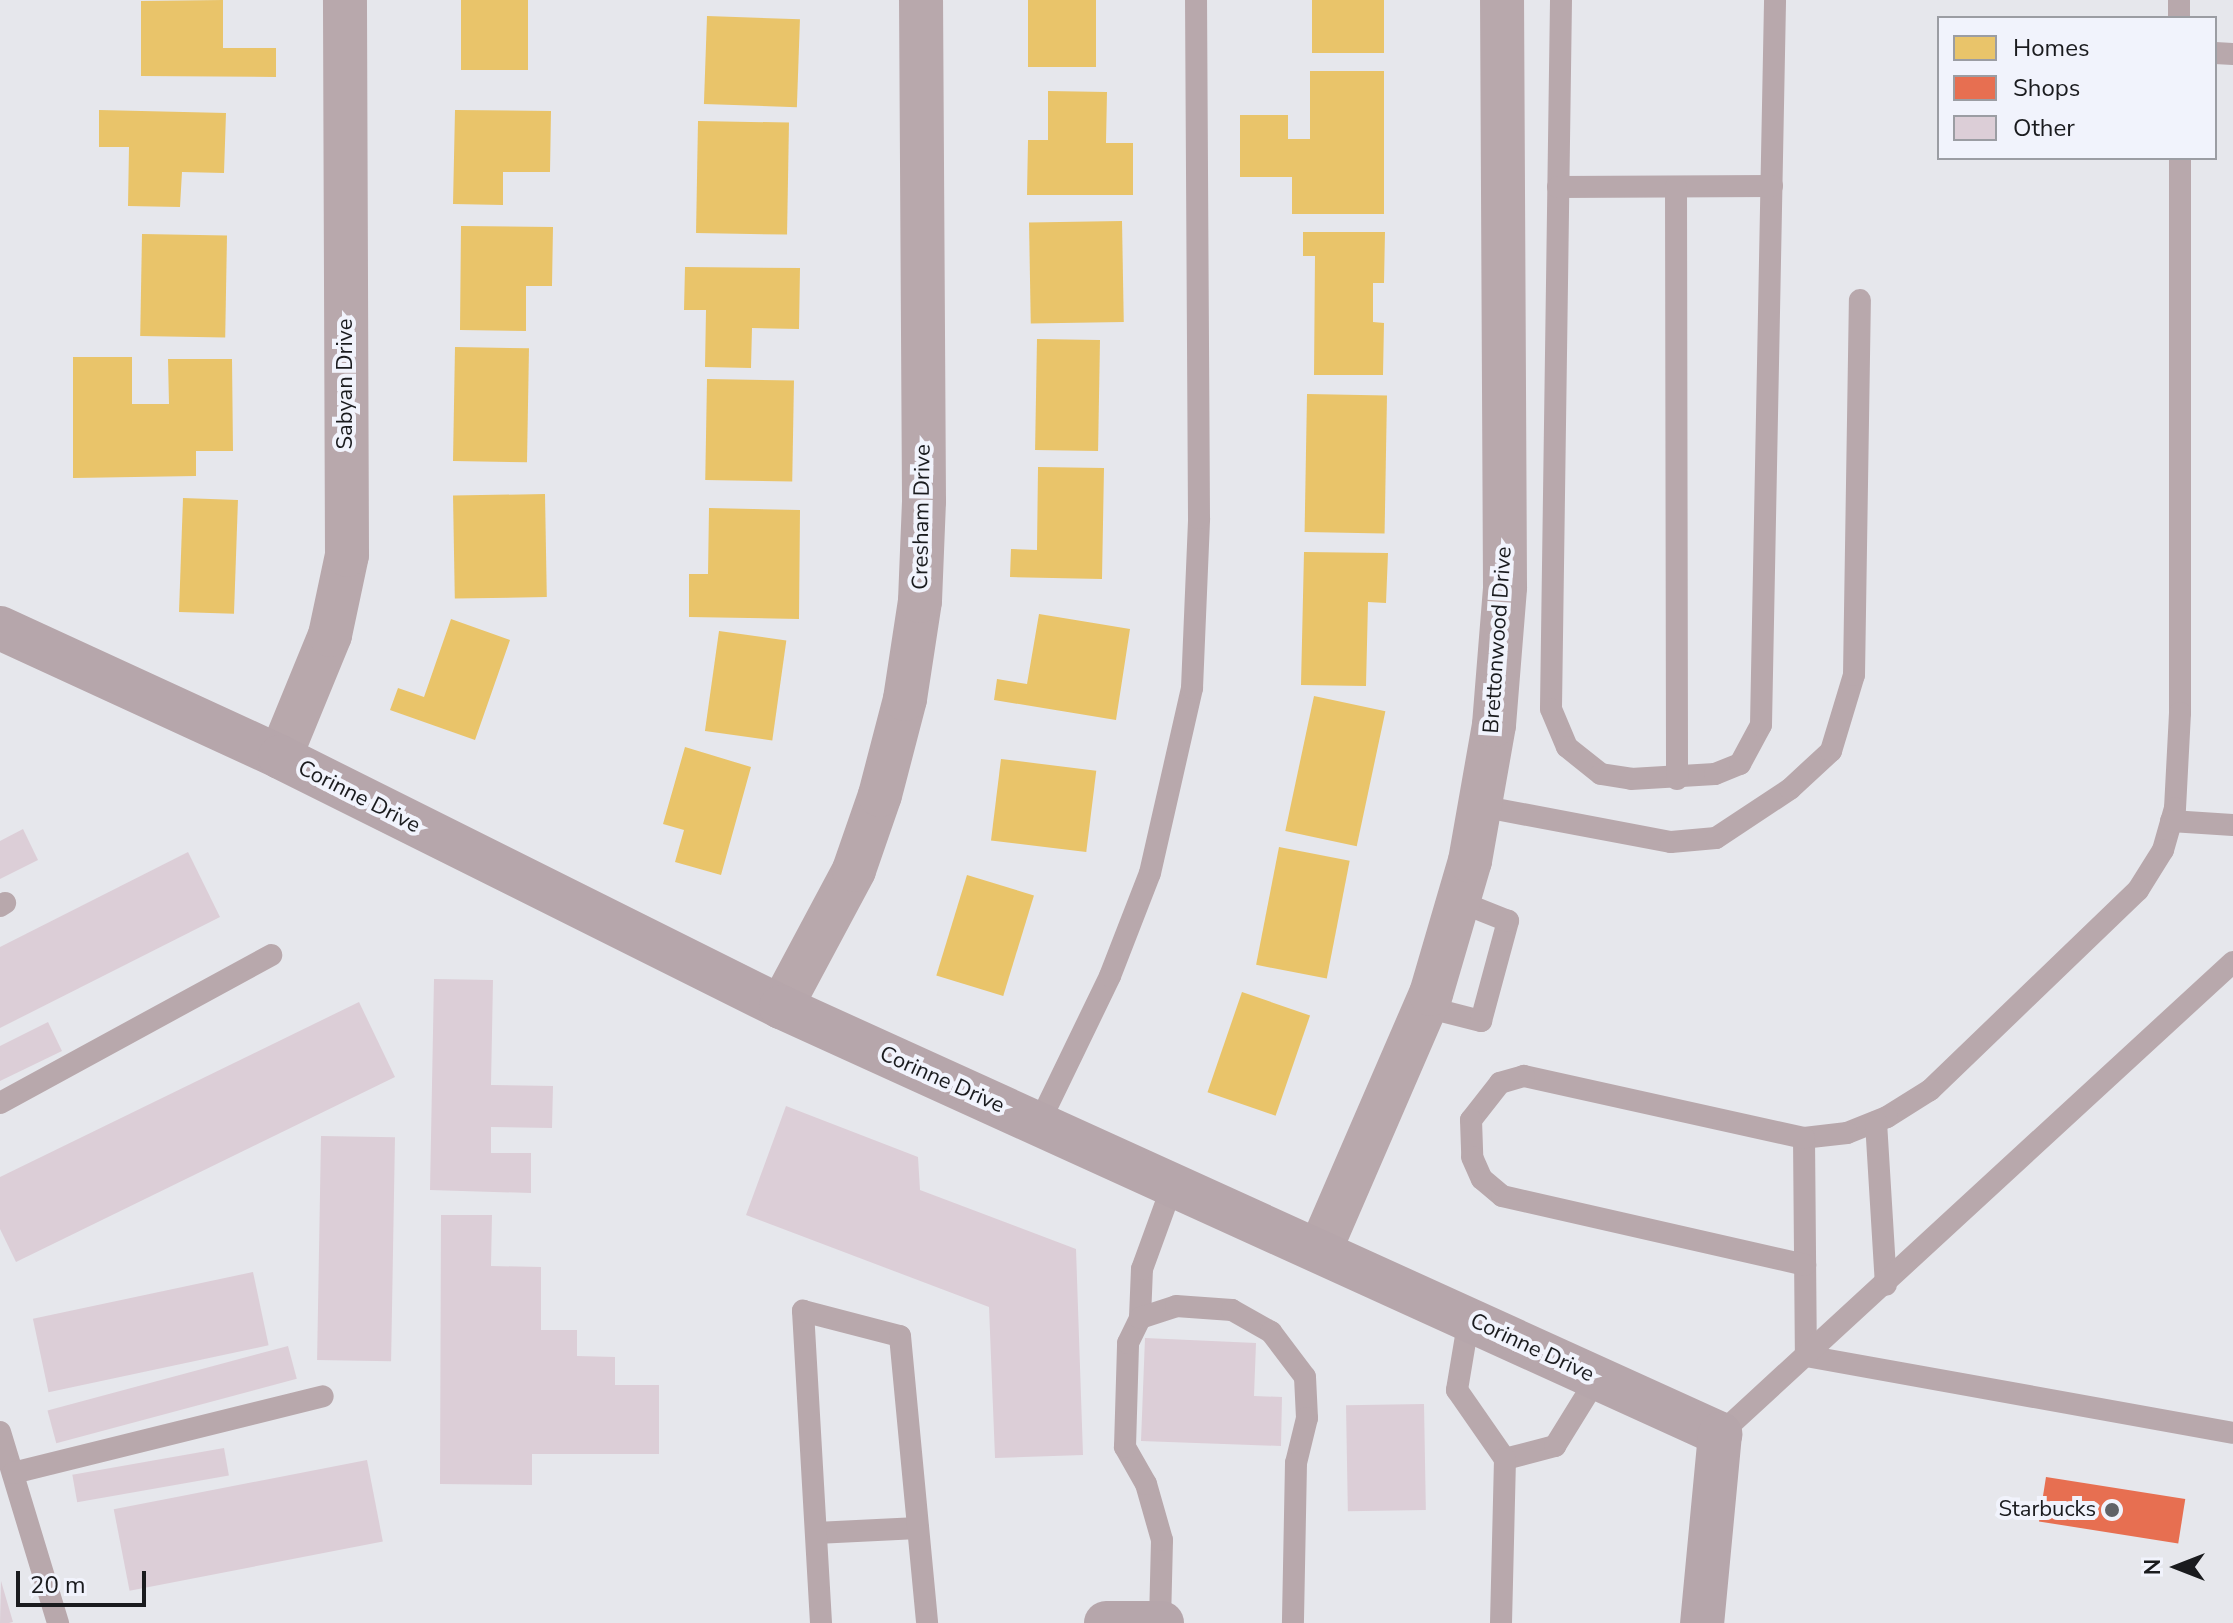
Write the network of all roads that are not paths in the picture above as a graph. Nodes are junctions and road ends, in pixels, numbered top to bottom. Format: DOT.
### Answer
graph roads {
  1 [pos="345,0"];
  2 [pos="921,0"];
  3 [pos="1196,0"];
  4 [pos="1502,0"];
  5 [pos="1561,0"];
  6 [pos="1775,0"];
  7 [pos="2180,160"];
  8 [pos="1772,186"];
  9 [pos="1558,187"];
  10 [pos="1676,187"];
  11 [pos="1860,300"];
  12 [pos="0,628"];
  13 [pos="280,757"];
  14 [pos="1677,779"];
  15 [pos="1480,806"];
  16 [pos="2171,821"];
  17 [pos="2233,825"];
  18 [pos="271,955"];
  19 [pos="2233,962"];
  20 [pos="781,1007"];
  21 [pos="0,1103"];
  22 [pos="1876,1122"];
  23 [pos="1039,1123"];
  24 [pos="1804,1138"];
  25 [pos="1173,1184"];
  26 [pos="1320,1250"];
  27 [pos="1805,1265"];
  28 [pos="1886,1285"];
  29 [pos="1140,1318"];
  30 [pos="1469,1318"];
  31 [pos="1806,1356"];
  32 [pos="1597,1378"];
  33 [pos="323,1396"];
  34 [pos="0,1432"];
  35 [pos="2233,1433"];
  36 [pos="1720,1434"];
  37 [pos="1505,1459"];
  38 [pos="13,1473"];
  39 [pos="918,1528"];
  40 [pos="816,1533"];
  41 [pos="58,1623"];
  42 [pos="821,1623"];
  43 [pos="927,1623"];
  44 [pos="1106,1623"];
  45 [pos="1161,1623"];
  46 [pos="1293,1623"];
  47 [pos="1501,1623"];
  48 [pos="1702,1623"];
  1 -- 13 [label="street, Sabyan Drive"];
  2 -- 20 [label="street, Cresham Drive"];
  3 -- 23 [label="lane"];
  4 -- 15 [label="street, Brettonwood Drive"];
  5 -- 9 [label="lane"];
  6 -- 8 [label="lane"];
  7 -- 16 [label="lane"];
  8 -- 10 [label="lane"];
  8 -- 14 [label="lane"];
  9 -- 10 [label="lane"];
  9 -- 14 [label="lane"];
  10 -- 14 [label="lane"];
  11 -- 15 [label="lane"];
  12 -- 13 [label="street, Corinne Drive"];
  13 -- 20 [label="street, Corinne Drive"];
  15 -- 26 [label="street, Brettonwood Drive"];
  16 -- 17 [label="lane"];
  16 -- 22 [label="lane"];
  18 -- 21 [label="lane"];
  19 -- 28 [label="lane"];
  20 -- 23 [label="street, Corinne Drive"];
  22 -- 24 [label="lane"];
  22 -- 28 [label="lane"];
  23 -- 25 [label="street, Corinne Drive"];
  24 -- 27 [label="lane"];
  24 -- 27 [label="lane"];
  25 -- 26 [label="street, Corinne Drive"];
  25 -- 29 [label="lane"];
  26 -- 30 [label="street, Corinne Drive"];
  27 -- 31 [label="lane"];
  28 -- 31 [label="lane"];
  29 -- 45 [label="lane"];
  29 -- 46 [label="lane"];
  30 -- 32 [label="street, Corinne Drive"];
  30 -- 37 [label="lane"];
  31 -- 35 [label="lane"];
  31 -- 36 [label="lane"];
  32 -- 36 [label="street, Corinne Drive"];
  32 -- 37 [label="lane"];
  33 -- 38 [label="lane"];
  34 -- 38 [label="lane"];
  36 -- 48 [label="street"];
  37 -- 47 [label="lane"];
  38 -- 41 [label="lane"];
  39 -- 40 [label="lane"];
  39 -- 40 [label="lane"];
  39 -- 43 [label="lane"];
  40 -- 42 [label="lane"];
  44 -- 45 [label="street"];
}
